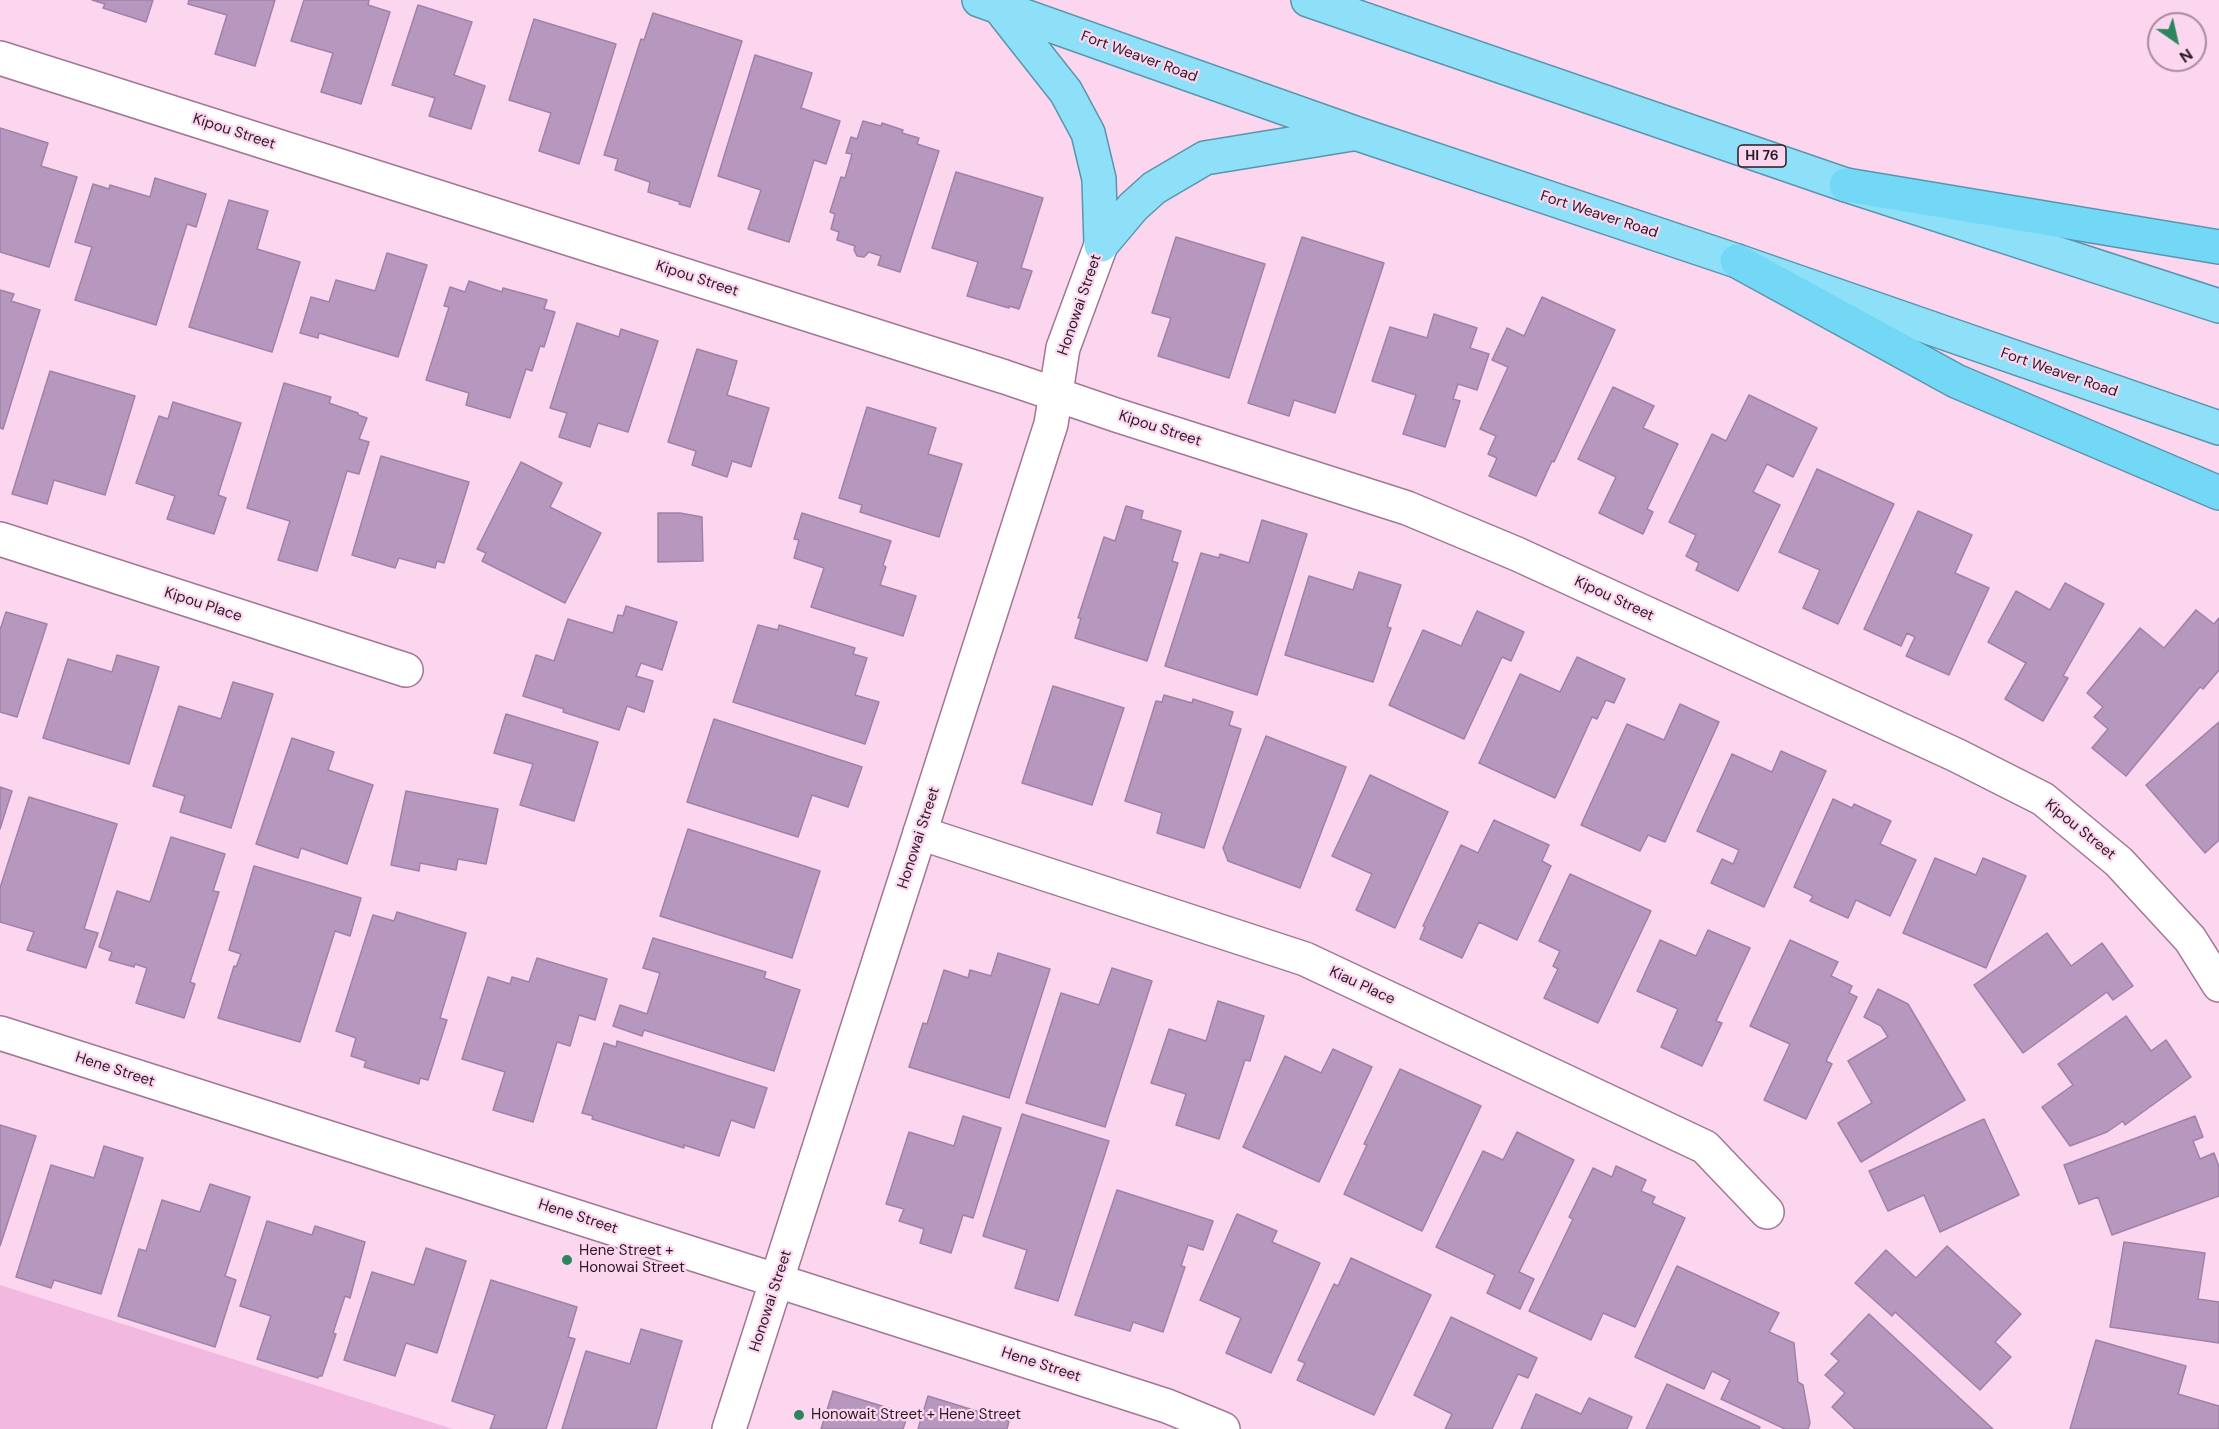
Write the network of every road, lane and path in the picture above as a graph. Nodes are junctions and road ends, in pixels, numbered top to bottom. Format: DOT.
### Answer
graph roads {
  1 [pos="1308,0"];
  2 [pos="989,4"];
  3 [pos="0,58"];
  4 [pos="1355,133"];
  5 [pos="1846,185"];
  6 [pos="1101,245"];
  7 [pos="2219,247"];
  8 [pos="1737,261"];
  9 [pos="2219,306"];
  10 [pos="1056,394"];
  11 [pos="2219,428"];
  12 [pos="2219,493"];
  13 [pos="0,539"];
  14 [pos="406,670"];
  15 [pos="920,833"];
  16 [pos="2219,985"];
  17 [pos="0,1033"];
  18 [pos="1767,1212"];
  19 [pos="778,1281"];
  20 [pos="729,1429"];
  21 [pos="1222,1429"];
  1 -- 5 [label="highway, HI 76"];
  2 -- 4 [label="highway, Fort Weaver Road"];
  2 -- 6 [label="highway"];
  3 -- 10 [label="street, Kipou Street"];
  4 -- 6 [label="highway"];
  4 -- 8 [label="highway, Fort Weaver Road"];
  5 -- 7 [label="highway"];
  5 -- 9 [label="highway, HI 76"];
  6 -- 10 [label="street, Honowai Street"];
  8 -- 11 [label="highway, Fort Weaver Road"];
  8 -- 12 [label="highway"];
  10 -- 15 [label="street, Honowai Street"];
  10 -- 16 [label="street, Kipou Street"];
  13 -- 14 [label="street, Kipou Place"];
  15 -- 18 [label="street, Kiau Place"];
  15 -- 19 [label="street, Honowai Street"];
  17 -- 19 [label="street, Hene Street"];
  19 -- 20 [label="street, Honowai Street"];
  19 -- 21 [label="street, Hene Street"];
}
